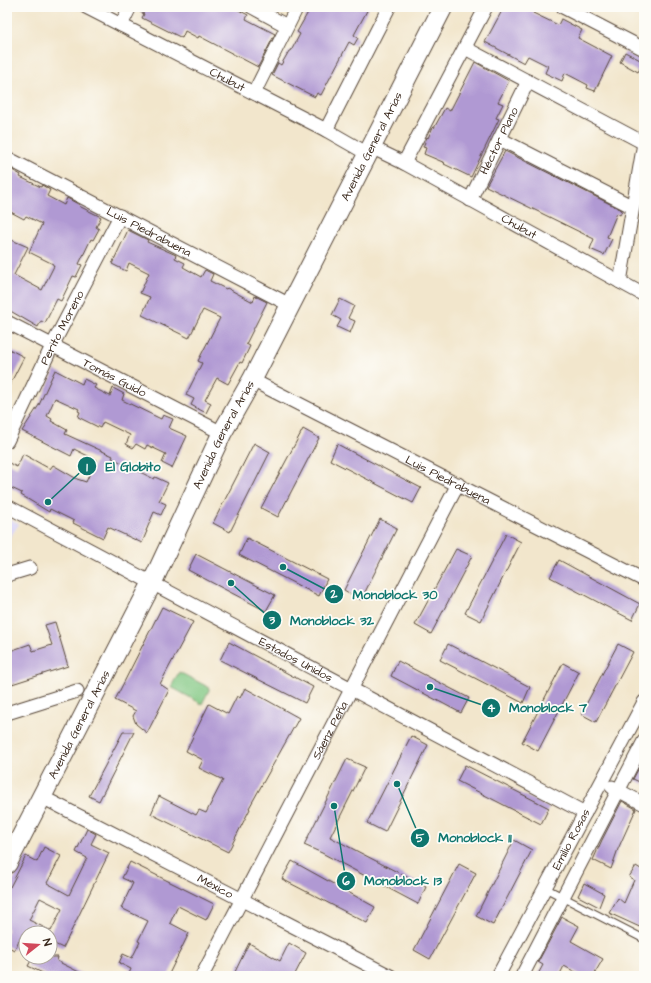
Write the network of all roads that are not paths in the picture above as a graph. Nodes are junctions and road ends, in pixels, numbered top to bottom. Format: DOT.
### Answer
graph roads {
  1 [pos="86,7"];
  2 [pos="130,7"];
  3 [pos="252,7"];
  4 [pos="297,7"];
  5 [pos="389,7"];
  6 [pos="443,7"];
  7 [pos="486,7"];
  8 [pos="570,9"];
  9 [pos="121,25"];
  10 [pos="287,26"];
  11 [pos="465,48"];
  12 [pos="644,49"];
  13 [pos="528,81"];
  14 [pos="254,93"];
  15 [pos="326,130"];
  16 [pos="500,139"];
  17 [pos="644,143"];
  18 [pos="370,150"];
  19 [pos="7,158"];
  20 [pos="404,163"];
  21 [pos="470,200"];
  22 [pos="633,208"];
  23 [pos="120,216"];
  24 [pos="620,282"];
  25 [pos="644,295"];
  26 [pos="290,305"];
  27 [pos="7,322"];
  28 [pos="52,346"];
  29 [pos="252,380"];
  30 [pos="222,432"];
  31 [pos="7,441"];
  32 [pos="458,484"];
  33 [pos="7,506"];
  34 [pos="30,568"];
  35 [pos="7,576"];
  36 [pos="644,580"];
  37 [pos="152,583"];
  38 [pos="352,689"];
  39 [pos="77,691"];
  40 [pos="644,702"];
  41 [pos="7,713"];
  42 [pos="644,741"];
  43 [pos="601,782"];
  44 [pos="618,791"];
  45 [pos="42,796"];
  46 [pos="644,804"];
  47 [pos="585,813"];
  48 [pos="10,855"];
  49 [pos="545,888"];
  50 [pos="563,897"];
  51 [pos="242,900"];
  52 [pos="644,939"];
  53 [pos="202,976"];
  54 [pos="390,976"];
  55 [pos="498,976"];
  56 [pos="522,976"];
  1 -- 9 [label="street, Chubut"];
  2 -- 9 [label="street"];
  3 -- 10 [label="street"];
  4 -- 10 [label="street"];
  5 -- 15 [label="street"];
  6 -- 18 [label="main road, Avenida General Arias"];
  7 -- 11 [label="street"];
  8 -- 12 [label="street"];
  9 -- 14 [label="street, Chubut"];
  10 -- 14 [label="street"];
  11 -- 13 [label="street"];
  11 -- 20 [label="street"];
  13 -- 16 [label="street, Héctor Plano"];
  13 -- 17 [label="street"];
  14 -- 15 [label="street, Chubut"];
  15 -- 18 [label="street, Chubut"];
  16 -- 21 [label="street, Héctor Plano"];
  16 -- 22 [label="street"];
  17 -- 22 [label="street"];
  18 -- 20 [label="street, Chubut"];
  18 -- 26 [label="main road, Avenida General Arias"];
  19 -- 23 [label="street, Luis Piedrabuena"];
  20 -- 21 [label="street, Chubut"];
  21 -- 24 [label="street, Chubut"];
  22 -- 24 [label="street"];
  23 -- 26 [label="street, Luis Piedrabuena"];
  23 -- 28 [label="street, Perito Moreno"];
  24 -- 25 [label="street, Chubut"];
  26 -- 29 [label="main road, Avenida General Arias"];
  27 -- 28 [label="street, Tomás Guido"];
  28 -- 30 [label="street, Tomás Guido"];
  28 -- 31 [label="street, Perito Moreno"];
  29 -- 30 [label="main road, Avenida General Arias"];
  29 -- 32 [label="street, Luis Piedrabuena"];
  30 -- 37 [label="main road, Avenida General Arias"];
  32 -- 36 [label="street, Luis Piedrabuena"];
  32 -- 38 [label="street, Sáenz Peña"];
  33 -- 37 [label="street, Estados Unidos"];
  34 -- 35 [label="street"];
  37 -- 38 [label="street, Estados Unidos"];
  37 -- 45 [label="main road, Avenida General Arias"];
  38 -- 47 [label="street, Estados Unidos"];
  38 -- 51 [label="street, Sáenz Peña"];
  39 -- 41 [label="street"];
  40 -- 43 [label="street, Emilio Rosas"];
  42 -- 44 [label="street, Emilio Rosas"];
  43 -- 44 [label="street"];
  43 -- 47 [label="street, Emilio Rosas"];
  44 -- 46 [label="street"];
  44 -- 50 [label="street, Emilio Rosas"];
  45 -- 48 [label="main road, Avenida General Arias"];
  45 -- 51 [label="street, México"];
  47 -- 49 [label="street, Emilio Rosas"];
  49 -- 50 [label="lane"];
  49 -- 55 [label="street, Emilio Rosas"];
  50 -- 52 [label="lane"];
  50 -- 56 [label="street, Emilio Rosas"];
  51 -- 53 [label="street, Sáenz Peña"];
  51 -- 54 [label="street, México"];
}
